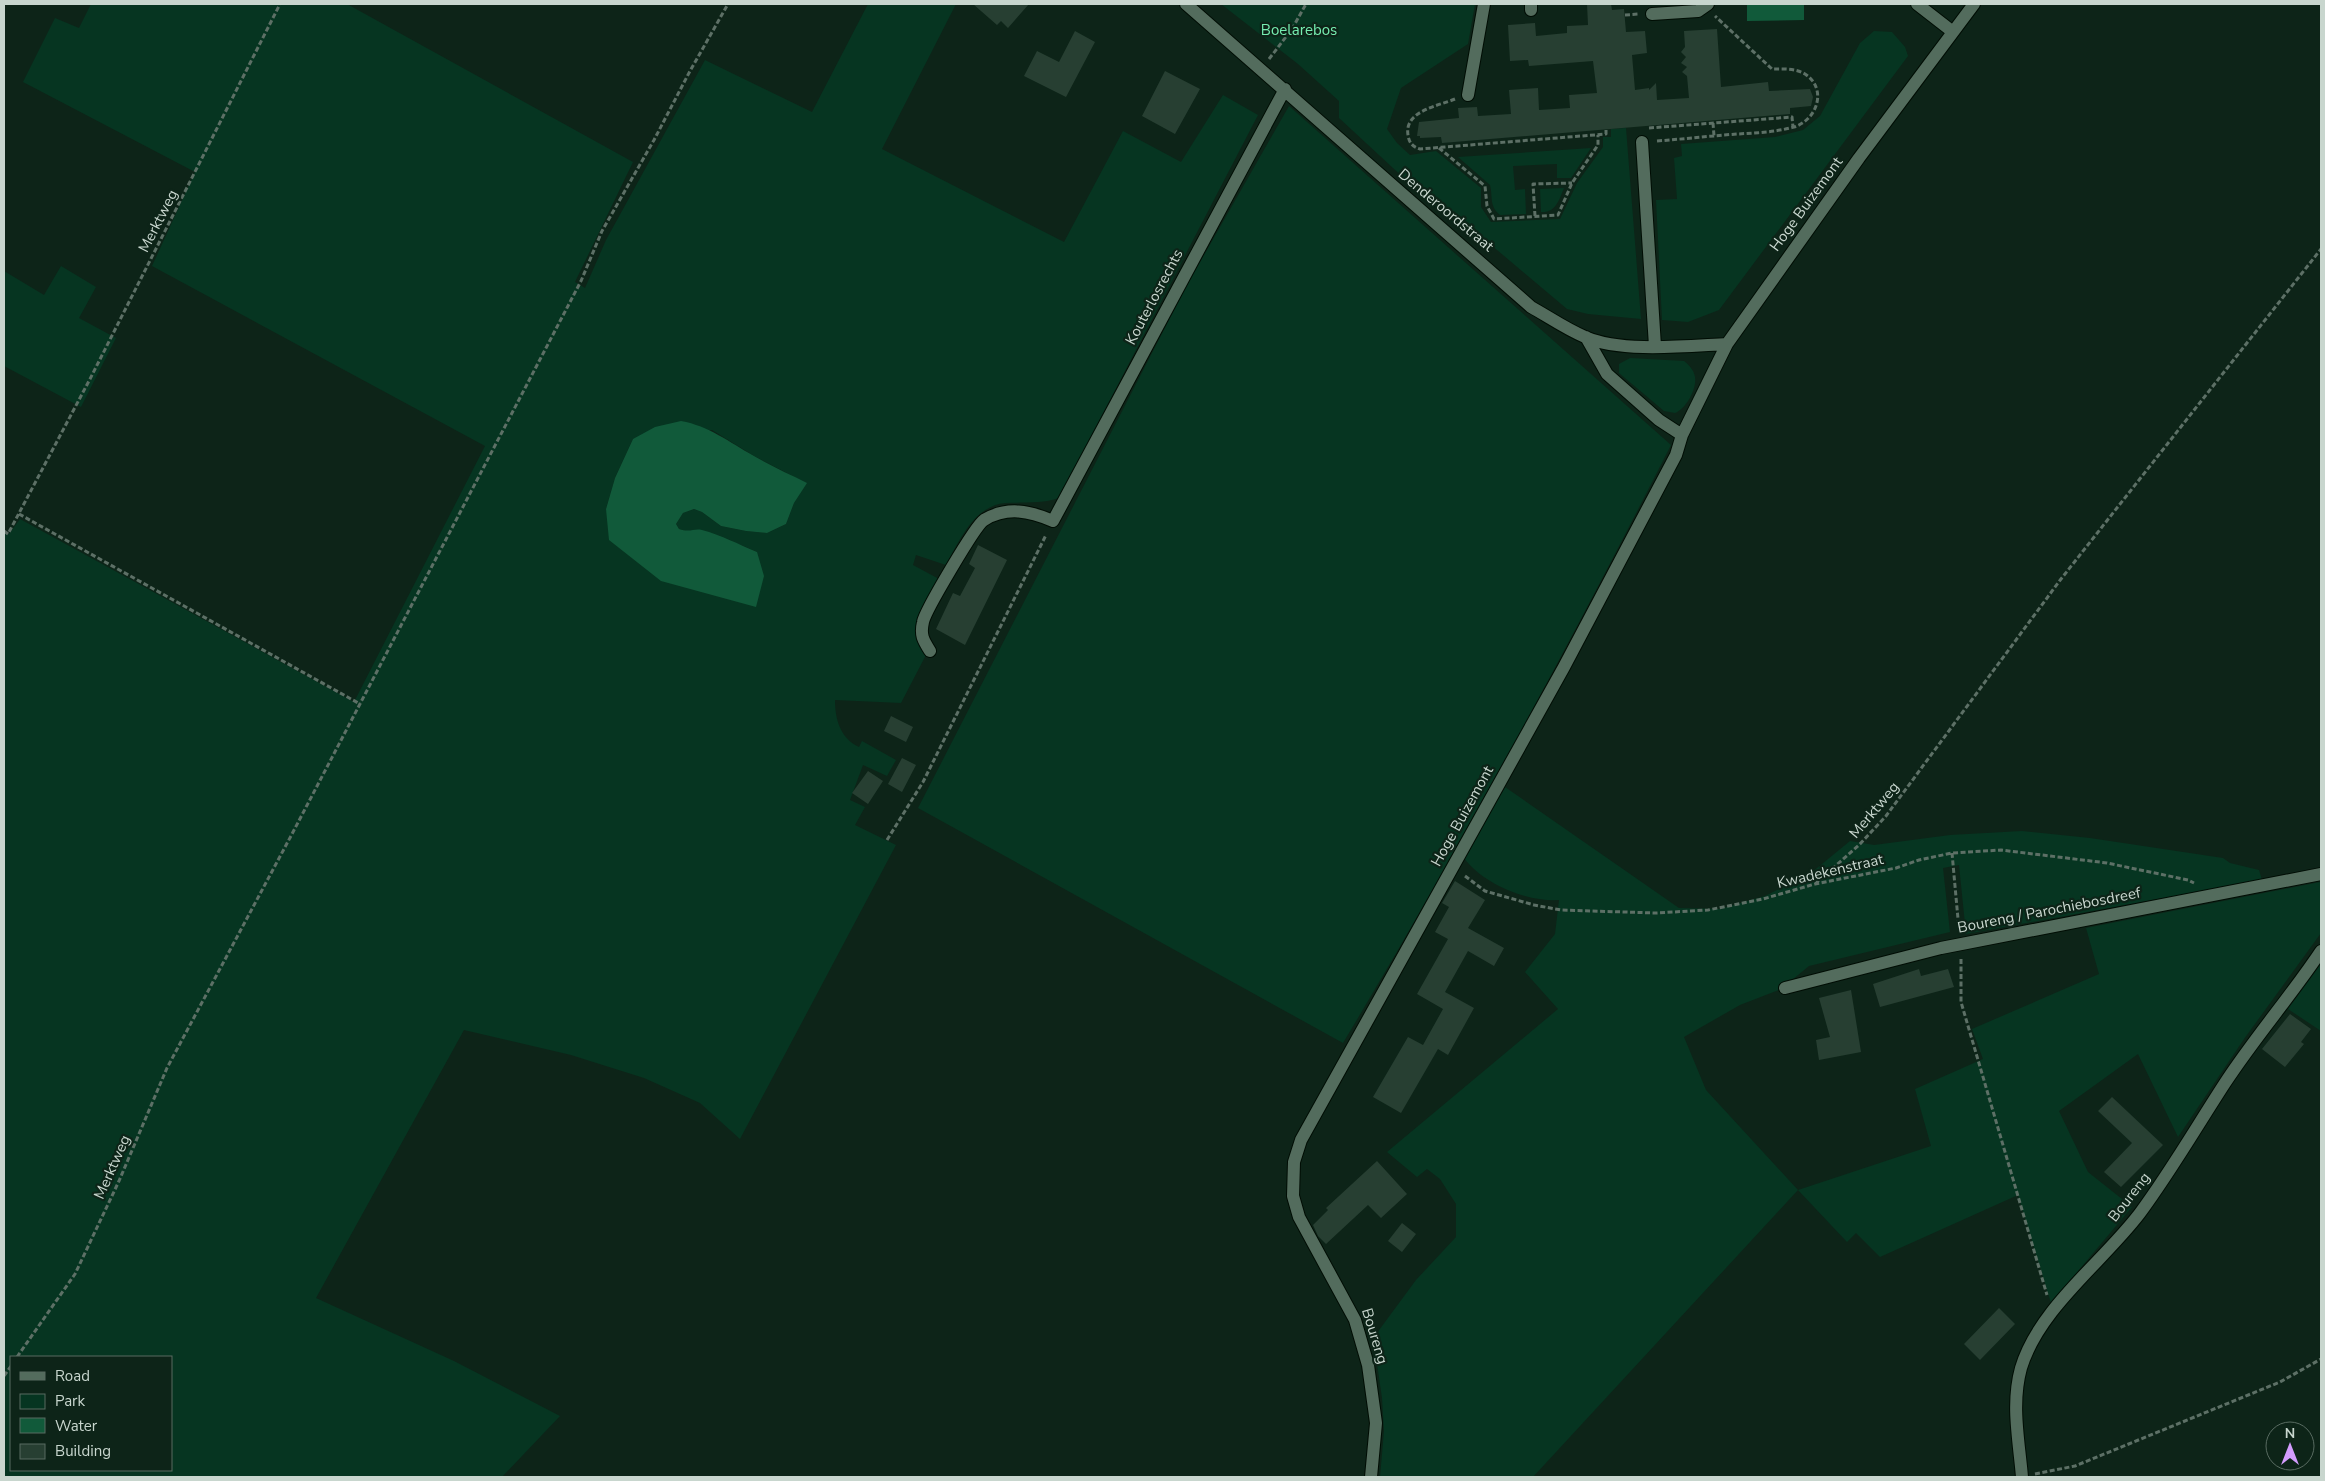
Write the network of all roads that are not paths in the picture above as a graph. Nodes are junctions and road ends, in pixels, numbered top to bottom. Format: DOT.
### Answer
graph roads {
  1 [pos="1186,4"];
  2 [pos="1484,4"];
  3 [pos="1917,4"];
  4 [pos="1974,4"];
  5 [pos="1707,5"];
  6 [pos="1652,14"];
  7 [pos="1953,32"];
  8 [pos="1285,89"];
  9 [pos="1468,95"];
  10 [pos="1642,142"];
  11 [pos="1586,337"];
  12 [pos="1727,344"];
  13 [pos="1655,346"];
  14 [pos="1682,435"];
  15 [pos="930,651"];
  16 [pos="2321,874"];
  17 [pos="2321,951"];
  18 [pos="1785,988"];
  19 [pos="1299,1217"];
  20 [pos="1371,1477"];
  21 [pos="2023,1477"];
  1 -- 8 [label="street, Denderoordstraat"];
  2 -- 9 [label="street"];
  3 -- 7 [label="street"];
  4 -- 7 [label="street, Hoge Buizemont"];
  5 -- 6 [label="street"];
  7 -- 12 [label="street, Hoge Buizemont"];
  8 -- 11 [label="street, Denderoordstraat"];
  8 -- 15 [label="street, Kouterlosrechts"];
  10 -- 13 [label="street"];
  11 -- 13 [label="street, Denderoordstraat"];
  11 -- 14 [label="street"];
  12 -- 13 [label="street, Denderoordstraat"];
  12 -- 14 [label="street, Hoge Buizemont"];
  14 -- 19 [label="street, Hoge Buizemont"];
  16 -- 18 [label="street, Boureng / Parochiebosdreef"];
  17 -- 21 [label="street, Boureng"];
  19 -- 20 [label="street, Boureng"];
}
